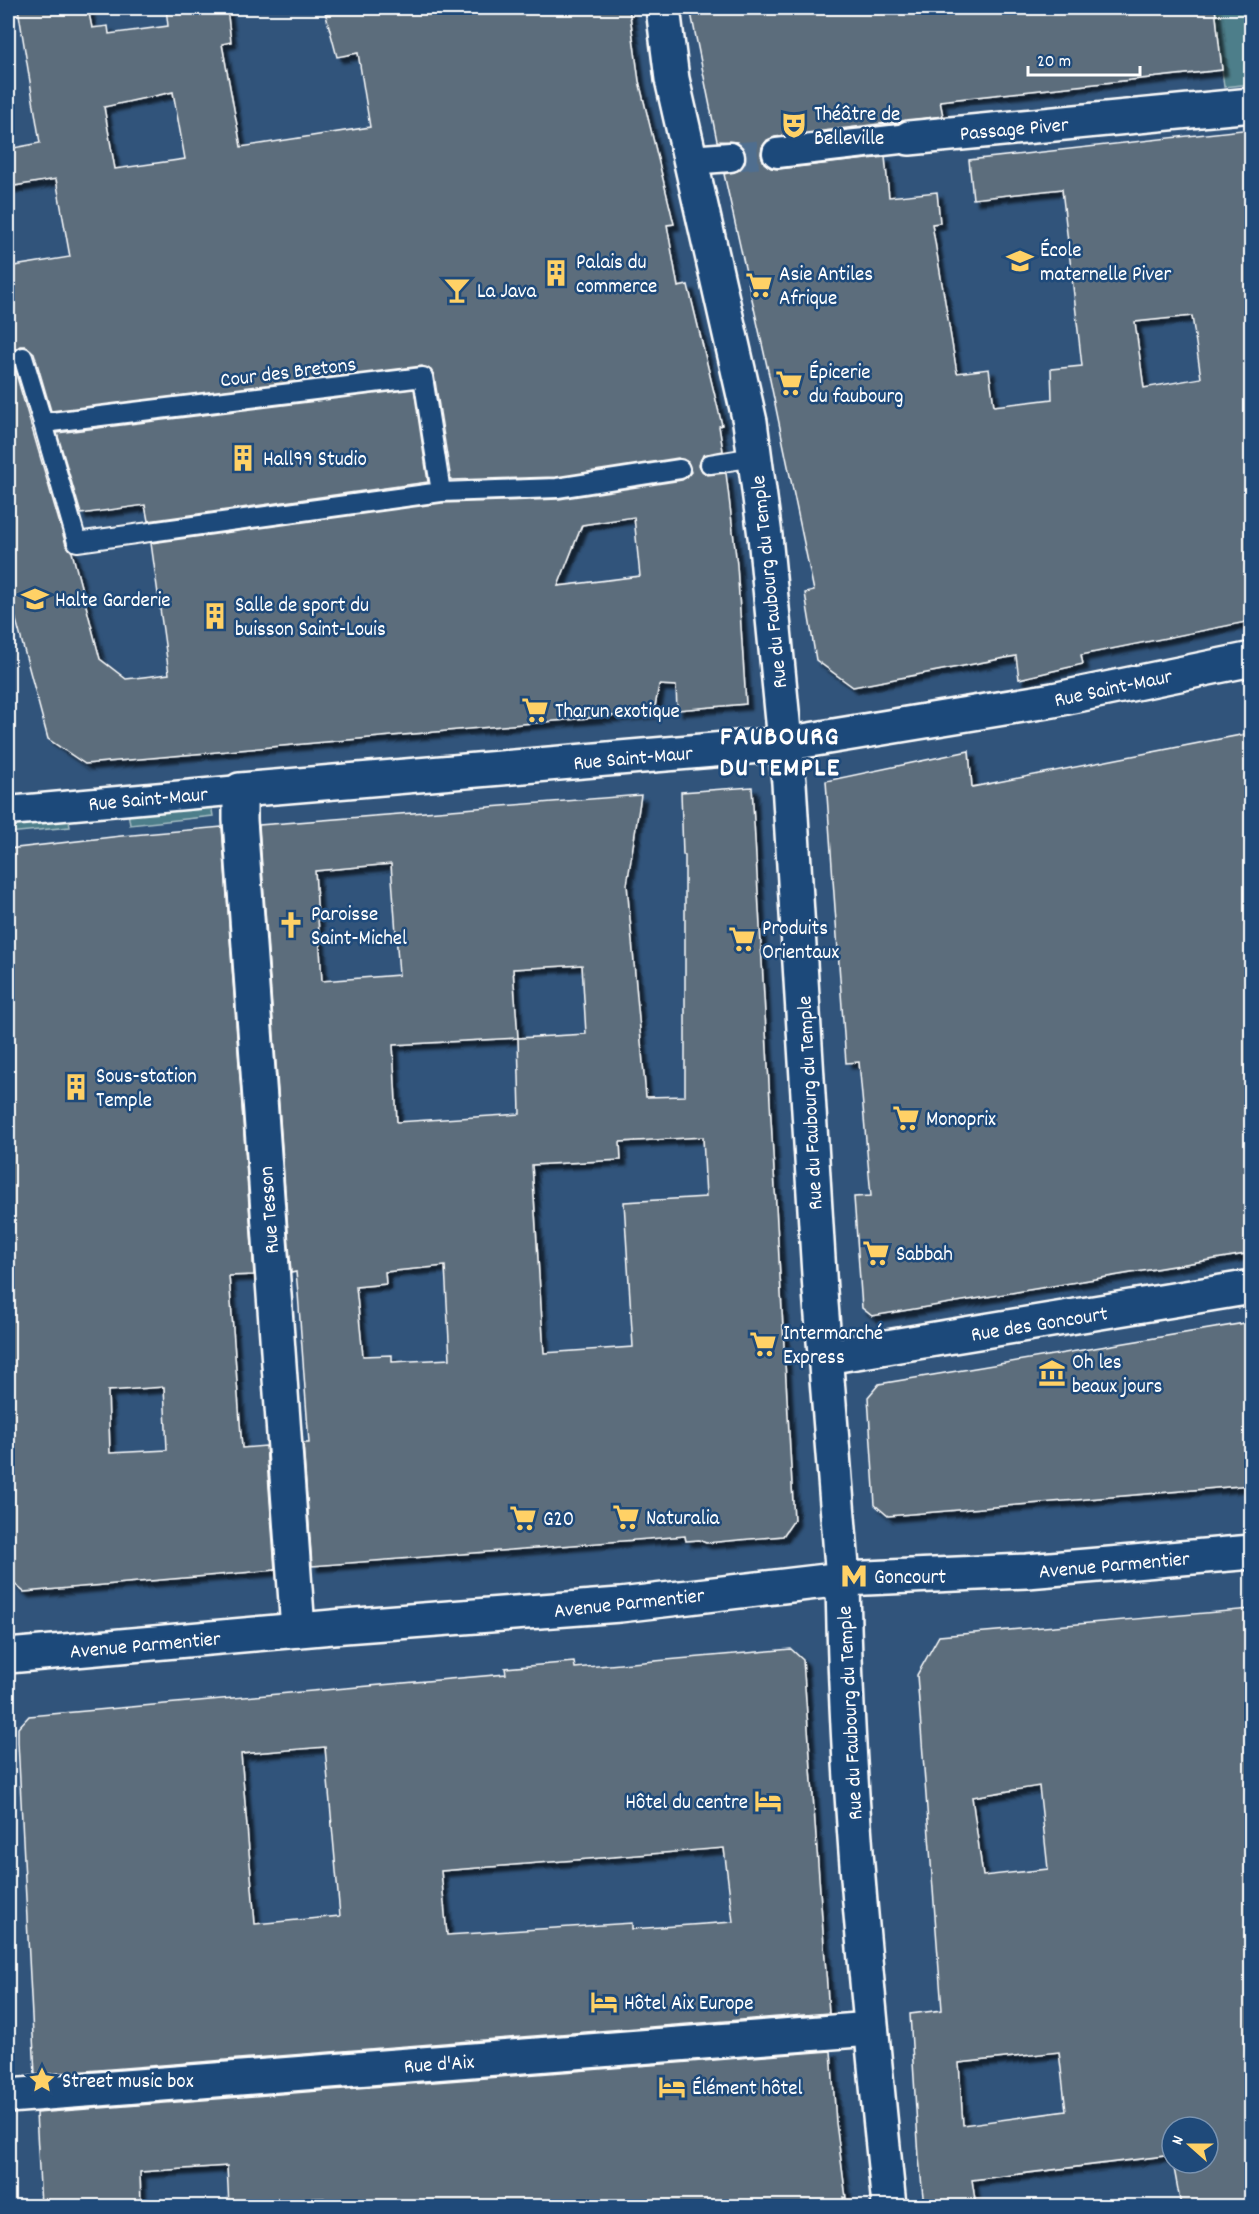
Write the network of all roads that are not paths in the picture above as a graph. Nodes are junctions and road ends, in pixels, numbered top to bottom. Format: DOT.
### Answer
graph roads {
  1 [pos="663,8"];
  2 [pos="1251,105"];
  3 [pos="909,138"];
  4 [pos="777,153"];
  5 [pos="730,157"];
  6 [pos="690,160"];
  7 [pos="23,357"];
  8 [pos="43,423"];
  9 [pos="755,457"];
  10 [pos="710,464"];
  11 [pos="680,469"];
  12 [pos="441,492"];
  13 [pos="1251,659"];
  14 [pos="785,744"];
  15 [pos="240,789"];
  16 [pos="8,811"];
  17 [pos="1251,1287"];
  18 [pos="826,1357"];
  19 [pos="1251,1552"];
  20 [pos="843,1580"];
  21 [pos="298,1630"];
  22 [pos="8,1656"];
  23 [pos="871,2029"];
  24 [pos="8,2097"];
  25 [pos="889,2206"];
  1 -- 6 [label="street, Rue du Faubourg du Temple"];
  2 -- 3 [label="street, Passage Piver"];
  3 -- 4 [label="street, Passage Piver"];
  5 -- 6 [label="street"];
  6 -- 9 [label="street, Rue du Faubourg du Temple"];
  7 -- 8 [label="lane"];
  8 -- 12 [label="lane"];
  8 -- 12 [label="lane, Cour des Bretons"];
  9 -- 10 [label="lane"];
  9 -- 14 [label="street, Rue du Faubourg du Temple"];
  11 -- 12 [label="lane"];
  13 -- 14 [label="street, Rue Saint-Maur"];
  14 -- 15 [label="street, Rue Saint-Maur"];
  14 -- 18 [label="street, Rue du Faubourg du Temple"];
  15 -- 16 [label="street, Rue Saint-Maur"];
  15 -- 21 [label="street, Rue Tesson"];
  17 -- 18 [label="street, Rue des Goncourt"];
  18 -- 20 [label="street, Rue du Faubourg du Temple"];
  19 -- 20 [label="street, Avenue Parmentier"];
  20 -- 21 [label="street, Avenue Parmentier"];
  20 -- 23 [label="street, Rue du Faubourg du Temple"];
  21 -- 22 [label="street, Avenue Parmentier"];
  23 -- 24 [label="street, Rue d'Aix"];
  23 -- 25 [label="street, Rue du Faubourg du Temple"];
}
